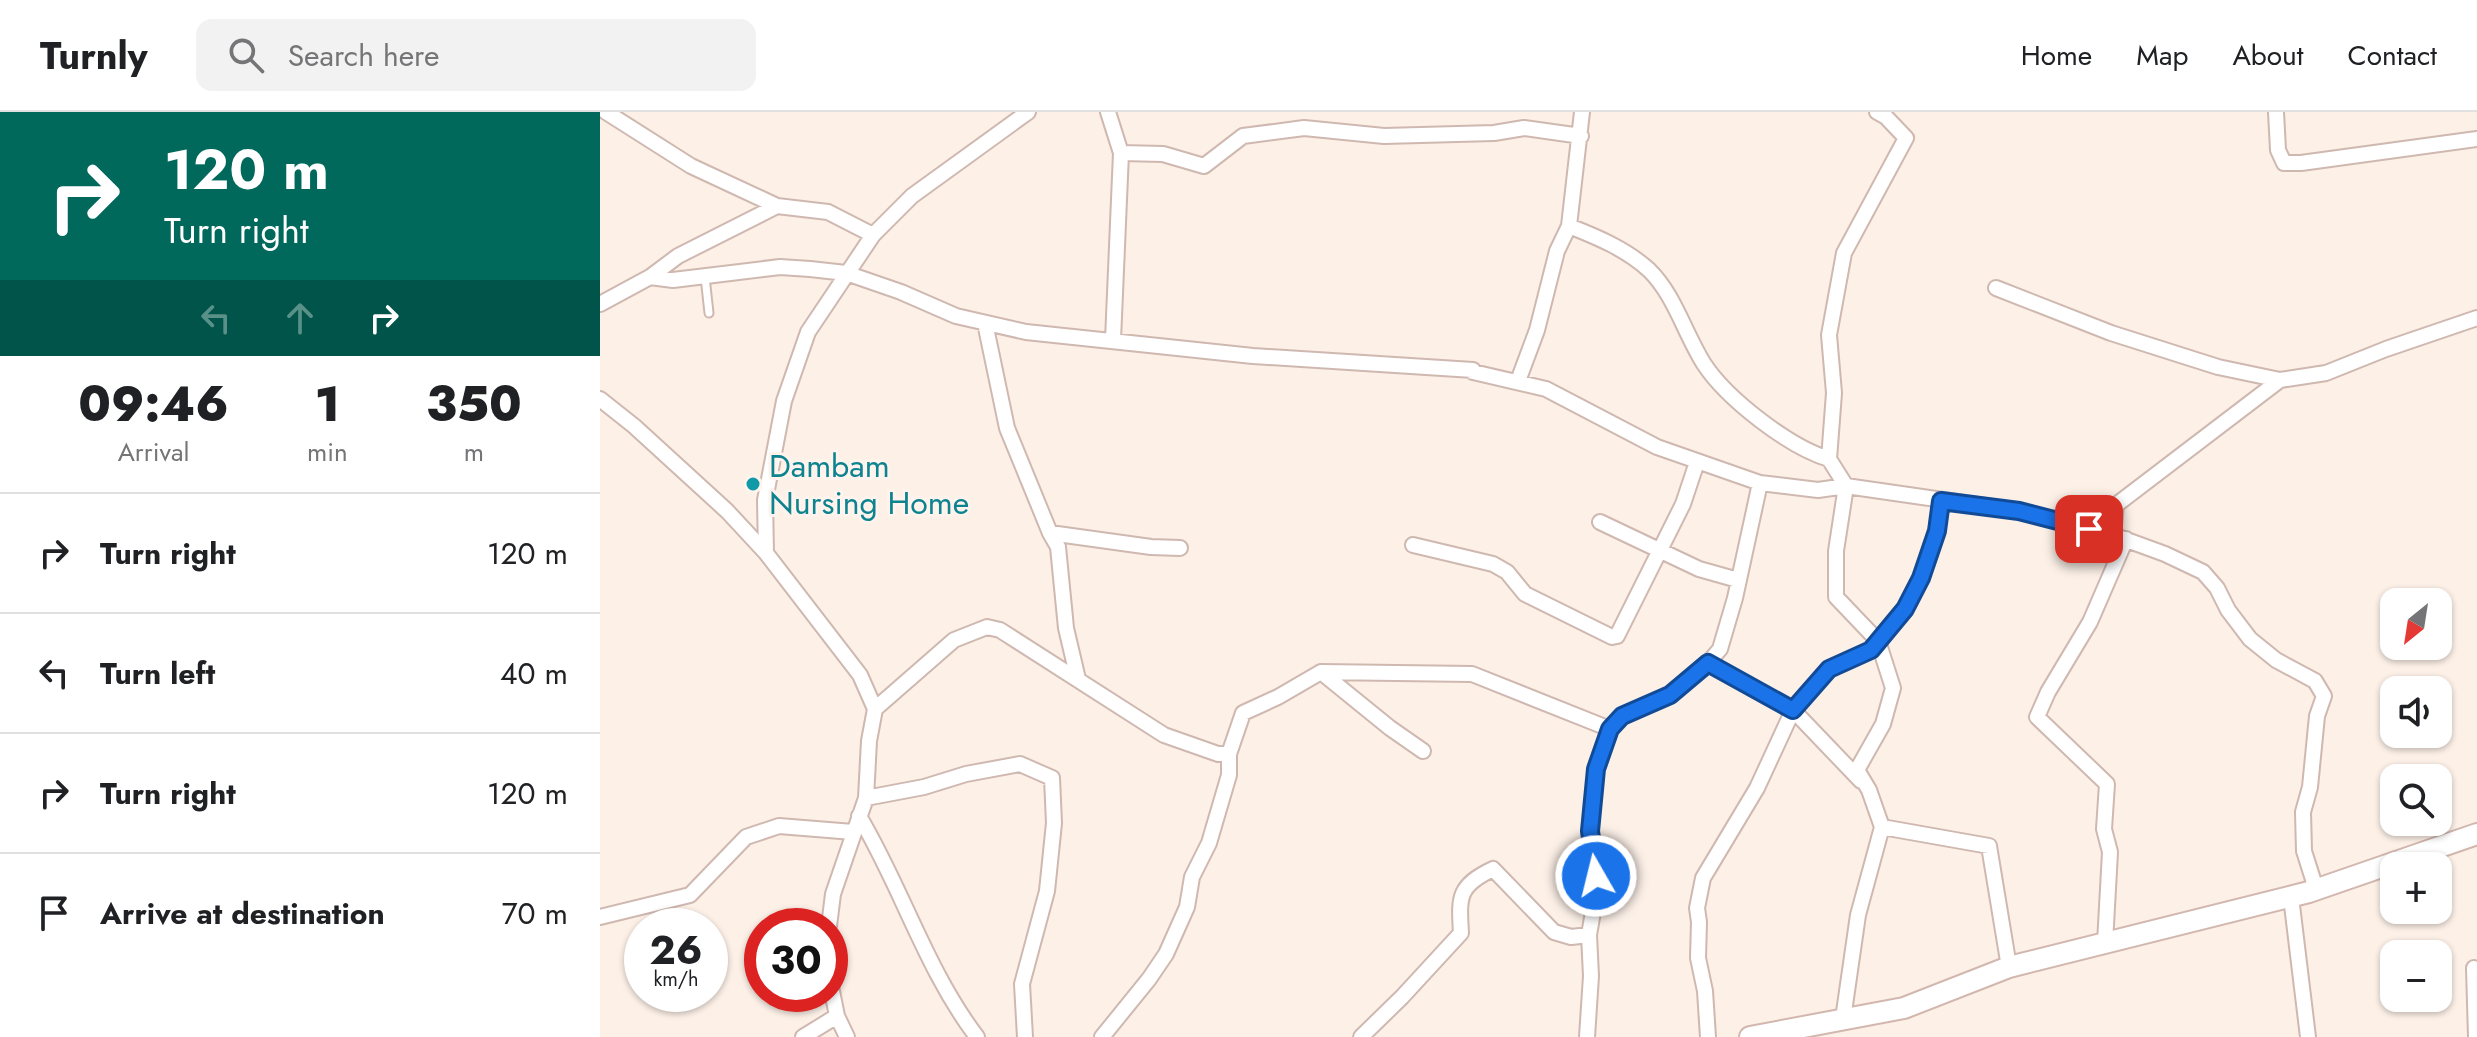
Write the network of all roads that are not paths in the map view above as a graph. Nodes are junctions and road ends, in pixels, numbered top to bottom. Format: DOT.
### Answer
graph roads {
  1 [pos="606,112"];
  2 [pos="1028,112"];
  3 [pos="1108,112"];
  4 [pos="1582,112"];
  5 [pos="1877,112"];
  6 [pos="2276,112"];
  7 [pos="1581,136"];
  8 [pos="2477,139"];
  9 [pos="1121,153"];
  10 [pos="777,206"];
  11 [pos="1569,226"];
  12 [pos="873,235"];
  13 [pos="846,273"];
  14 [pos="650,277"];
  15 [pos="705,277"];
  16 [pos="1996,288"];
  17 [pos="600,304"];
  18 [pos="709,313"];
  19 [pos="2477,318"];
  20 [pos="985,323"];
  21 [pos="1113,340"];
  22 [pos="2280,380"];
  23 [pos="1518,381"];
  24 [pos="600,399"];
  25 [pos="1829,459"];
  26 [pos="1697,462"];
  27 [pos="1760,483"];
  28 [pos="1846,486"];
  29 [pos="1941,501"];
  30 [pos="1600,522"];
  31 [pos="1050,533"];
  32 [pos="2120,537"];
  33 [pos="1413,545"];
  34 [pos="1180,548"];
  35 [pos="766,553"];
  36 [pos="1661,553"];
  37 [pos="1738,580"];
  38 [pos="1878,641"];
  39 [pos="1708,663"];
  40 [pos="1321,672"];
  41 [pos="1078,679"];
  42 [pos="875,709"];
  43 [pos="1793,710"];
  44 [pos="1610,729"];
  45 [pos="1423,751"];
  46 [pos="1229,754"];
  47 [pos="1869,790"];
  48 [pos="866,798"];
  49 [pos="859,816"];
  50 [pos="1882,827"];
  51 [pos="853,832"];
  52 [pos="2477,834"];
  53 [pos="2316,889"];
  54 [pos="2291,897"];
  55 [pos="831,908"];
  56 [pos="600,917"];
  57 [pos="1589,935"];
  58 [pos="2105,943"];
  59 [pos="2009,967"];
  60 [pos="2474,968"];
  61 [pos="836,1012"];
  62 [pos="837,1016"];
  63 [pos="1843,1019"];
  64 [pos="803,1037"];
  65 [pos="847,1037"];
  66 [pos="977,1037"];
  67 [pos="1025,1037"];
  68 [pos="1102,1037"];
  69 [pos="1361,1037"];
  70 [pos="1587,1037"];
  71 [pos="1708,1037"];
  72 [pos="1750,1037"];
  73 [pos="2308,1037"];
  74 [pos="2476,1037"];
  1 -- 10 [label="street"];
  2 -- 12 [label="street"];
  3 -- 9 [label="street"];
  4 -- 7 [label="street"];
  5 -- 25 [label="street"];
  6 -- 8 [label="street"];
  7 -- 9 [label="street"];
  7 -- 11 [label="street"];
  9 -- 21 [label="street"];
  10 -- 12 [label="street"];
  10 -- 14 [label="street"];
  11 -- 23 [label="street"];
  11 -- 25 [label="street"];
  12 -- 13 [label="street"];
  13 -- 15 [label="street"];
  13 -- 20 [label="street"];
  13 -- 35 [label="street"];
  14 -- 15 [label="street"];
  14 -- 17 [label="street"];
  15 -- 18 [label="lane"];
  16 -- 22 [label="street"];
  19 -- 22 [label="street"];
  20 -- 21 [label="street"];
  20 -- 31 [label="street"];
  21 -- 23 [label="street"];
  22 -- 32 [label="street"];
  23 -- 26 [label="street"];
  24 -- 35 [label="street"];
  25 -- 28 [label="street"];
  26 -- 27 [label="street"];
  26 -- 36 [label="street"];
  27 -- 28 [label="street"];
  27 -- 37 [label="street"];
  28 -- 29 [label="street"];
  28 -- 38 [label="street"];
  29 -- 32 [label="street"];
  29 -- 38 [label="street"];
  30 -- 36 [label="street"];
  31 -- 34 [label="street"];
  31 -- 41 [label="street"];
  32 -- 53 [label="street"];
  32 -- 58 [label="street"];
  33 -- 36 [label="street"];
  35 -- 42 [label="street"];
  36 -- 37 [label="street"];
  37 -- 39 [label="street"];
  38 -- 43 [label="street"];
  38 -- 47 [label="street"];
  39 -- 43 [label="street"];
  39 -- 44 [label="street"];
  40 -- 44 [label="street"];
  40 -- 45 [label="street"];
  40 -- 46 [label="street"];
  41 -- 42 [label="street"];
  41 -- 46 [label="street"];
  42 -- 48 [label="street"];
  43 -- 47 [label="street"];
  43 -- 71 [label="street"];
  44 -- 57 [label="street"];
  46 -- 68 [label="street"];
  47 -- 50 [label="street"];
  48 -- 49 [label="street"];
  48 -- 67 [label="street"];
  49 -- 51 [label="street"];
  49 -- 66 [label="street"];
  50 -- 59 [label="street"];
  50 -- 63 [label="street"];
  51 -- 55 [label="street"];
  51 -- 56 [label="street"];
  52 -- 53 [label="street"];
  53 -- 54 [label="street"];
  54 -- 58 [label="street"];
  54 -- 73 [label="street"];
  57 -- 69 [label="street"];
  57 -- 70 [label="street"];
  58 -- 59 [label="street"];
  59 -- 63 [label="street"];
  60 -- 74 [label="street"];
  61 -- 62 [label="street"];
  62 -- 64 [label="street"];
  62 -- 65 [label="street"];
  63 -- 72 [label="street"];
}
